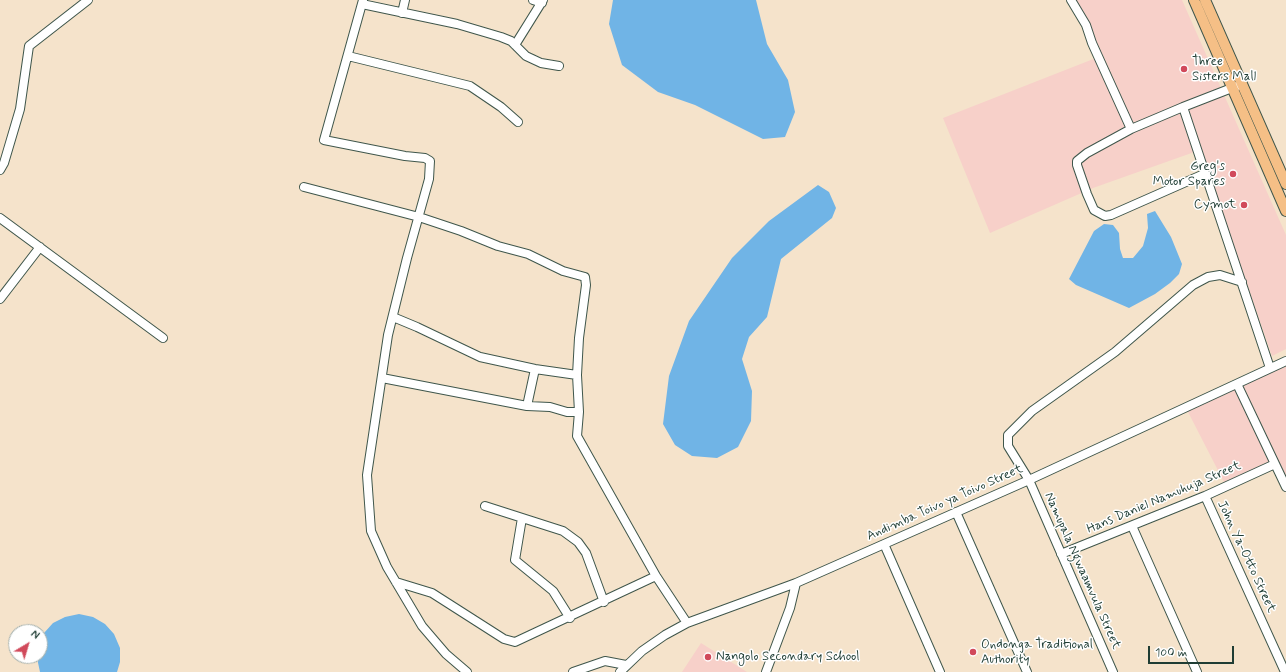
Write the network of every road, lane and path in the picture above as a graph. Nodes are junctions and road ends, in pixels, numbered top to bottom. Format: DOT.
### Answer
graph roads {
  1 [pos="88,0"];
  2 [pos="405,0"];
  3 [pos="533,0"];
  4 [pos="1070,0"];
  5 [pos="1194,0"];
  6 [pos="1205,0"];
  7 [pos="542,1"];
  8 [pos="362,2"];
  9 [pos="402,13"];
  10 [pos="515,45"];
  11 [pos="348,56"];
  12 [pos="559,66"];
  13 [pos="1241,85"];
  14 [pos="1231,88"];
  15 [pos="1183,108"];
  16 [pos="518,122"];
  17 [pos="1131,129"];
  18 [pos="0,170"];
  19 [pos="1204,174"];
  20 [pos="1286,183"];
  21 [pos="304,187"];
  22 [pos="1286,211"];
  23 [pos="419,217"];
  24 [pos="0,218"];
  25 [pos="40,248"];
  26 [pos="1242,282"];
  27 [pos="0,299"];
  28 [pos="392,317"];
  29 [pos="163,338"];
  30 [pos="1286,361"];
  31 [pos="1270,368"];
  32 [pos="535,369"];
  33 [pos="577,375"];
  34 [pos="382,378"];
  35 [pos="1237,384"];
  36 [pos="527,406"];
  37 [pos="579,412"];
  38 [pos="1275,464"];
  39 [pos="1029,480"];
  40 [pos="1286,487"];
  41 [pos="1205,496"];
  42 [pos="486,506"];
  43 [pos="956,512"];
  44 [pos="522,518"];
  45 [pos="1132,526"];
  46 [pos="884,544"];
  47 [pos="1061,554"];
  48 [pos="656,576"];
  49 [pos="396,582"];
  50 [pos="796,583"];
  51 [pos="604,602"];
  52 [pos="570,618"];
  53 [pos="687,623"];
  54 [pos="626,665"];
  55 [pos="467,672"];
  56 [pos="573,672"];
  57 [pos="620,672"];
  58 [pos="766,672"];
  59 [pos="940,672"];
  60 [pos="1026,672"];
  61 [pos="1113,672"];
  62 [pos="1197,672"];
  63 [pos="1286,672"];
  1 -- 18 [label="street"];
  2 -- 9 [label="street"];
  3 -- 7 [label="street"];
  4 -- 17 [label="street"];
  5 -- 14 [label="main road"];
  6 -- 13 [label="main road"];
  7 -- 10 [label="street"];
  8 -- 9 [label="street"];
  8 -- 11 [label="street"];
  9 -- 10 [label="street"];
  10 -- 12 [label="street"];
  11 -- 16 [label="street"];
  11 -- 23 [label="street"];
  13 -- 14 [label="street"];
  13 -- 20 [label="main road"];
  14 -- 15 [label="street"];
  14 -- 22 [label="main road"];
  15 -- 17 [label="street"];
  15 -- 19 [label="street"];
  17 -- 19 [label="street"];
  19 -- 26 [label="street"];
  21 -- 23 [label="street"];
  23 -- 28 [label="street"];
  23 -- 33 [label="street"];
  24 -- 25 [label="street"];
  25 -- 27 [label="street"];
  25 -- 29 [label="street"];
  26 -- 31 [label="street"];
  26 -- 39 [label="street, Namupala Ngwaamvula Street"];
  28 -- 32 [label="street"];
  28 -- 34 [label="street"];
  30 -- 31 [label="street, Andimba Toivo ya Toivo Street"];
  31 -- 35 [label="street, Andimba Toivo ya Toivo Street"];
  32 -- 33 [label="street"];
  32 -- 36 [label="street"];
  33 -- 37 [label="street"];
  34 -- 36 [label="street"];
  34 -- 49 [label="street"];
  35 -- 38 [label="street"];
  35 -- 39 [label="street, Andimba Toivo ya Toivo Street"];
  36 -- 37 [label="street"];
  37 -- 48 [label="street"];
  38 -- 40 [label="street"];
  38 -- 41 [label="street, Hans Daniel Namuhuja Street"];
  39 -- 43 [label="street, Andimba Toivo ya Toivo Street"];
  39 -- 47 [label="street, Namupala Ngwaamvula Street"];
  41 -- 45 [label="street, Hans Daniel Namuhuja Street"];
  41 -- 63 [label="street, John Ya-Otto Street"];
  42 -- 44 [label="street"];
  43 -- 46 [label="street, Andimba Toivo ya Toivo Street"];
  43 -- 60 [label="street"];
  44 -- 51 [label="street"];
  44 -- 52 [label="street"];
  45 -- 47 [label="street, Hans Daniel Namuhuja Street"];
  45 -- 62 [label="street"];
  46 -- 50 [label="street, Andimba Toivo ya Toivo Street"];
  46 -- 59 [label="street"];
  47 -- 61 [label="street, Namupala Ngwaamvula Street"];
  48 -- 51 [label="street"];
  48 -- 53 [label="street"];
  49 -- 52 [label="street"];
  49 -- 55 [label="street"];
  50 -- 53 [label="street, Andimba Toivo ya Toivo Street"];
  50 -- 58 [label="street"];
  51 -- 52 [label="street"];
  53 -- 54 [label="street, Andimba Toivo ya Toivo Street"];
  54 -- 56 [label="street"];
  54 -- 57 [label="street, Andimba Toivo ya Toivo Street"];
}
